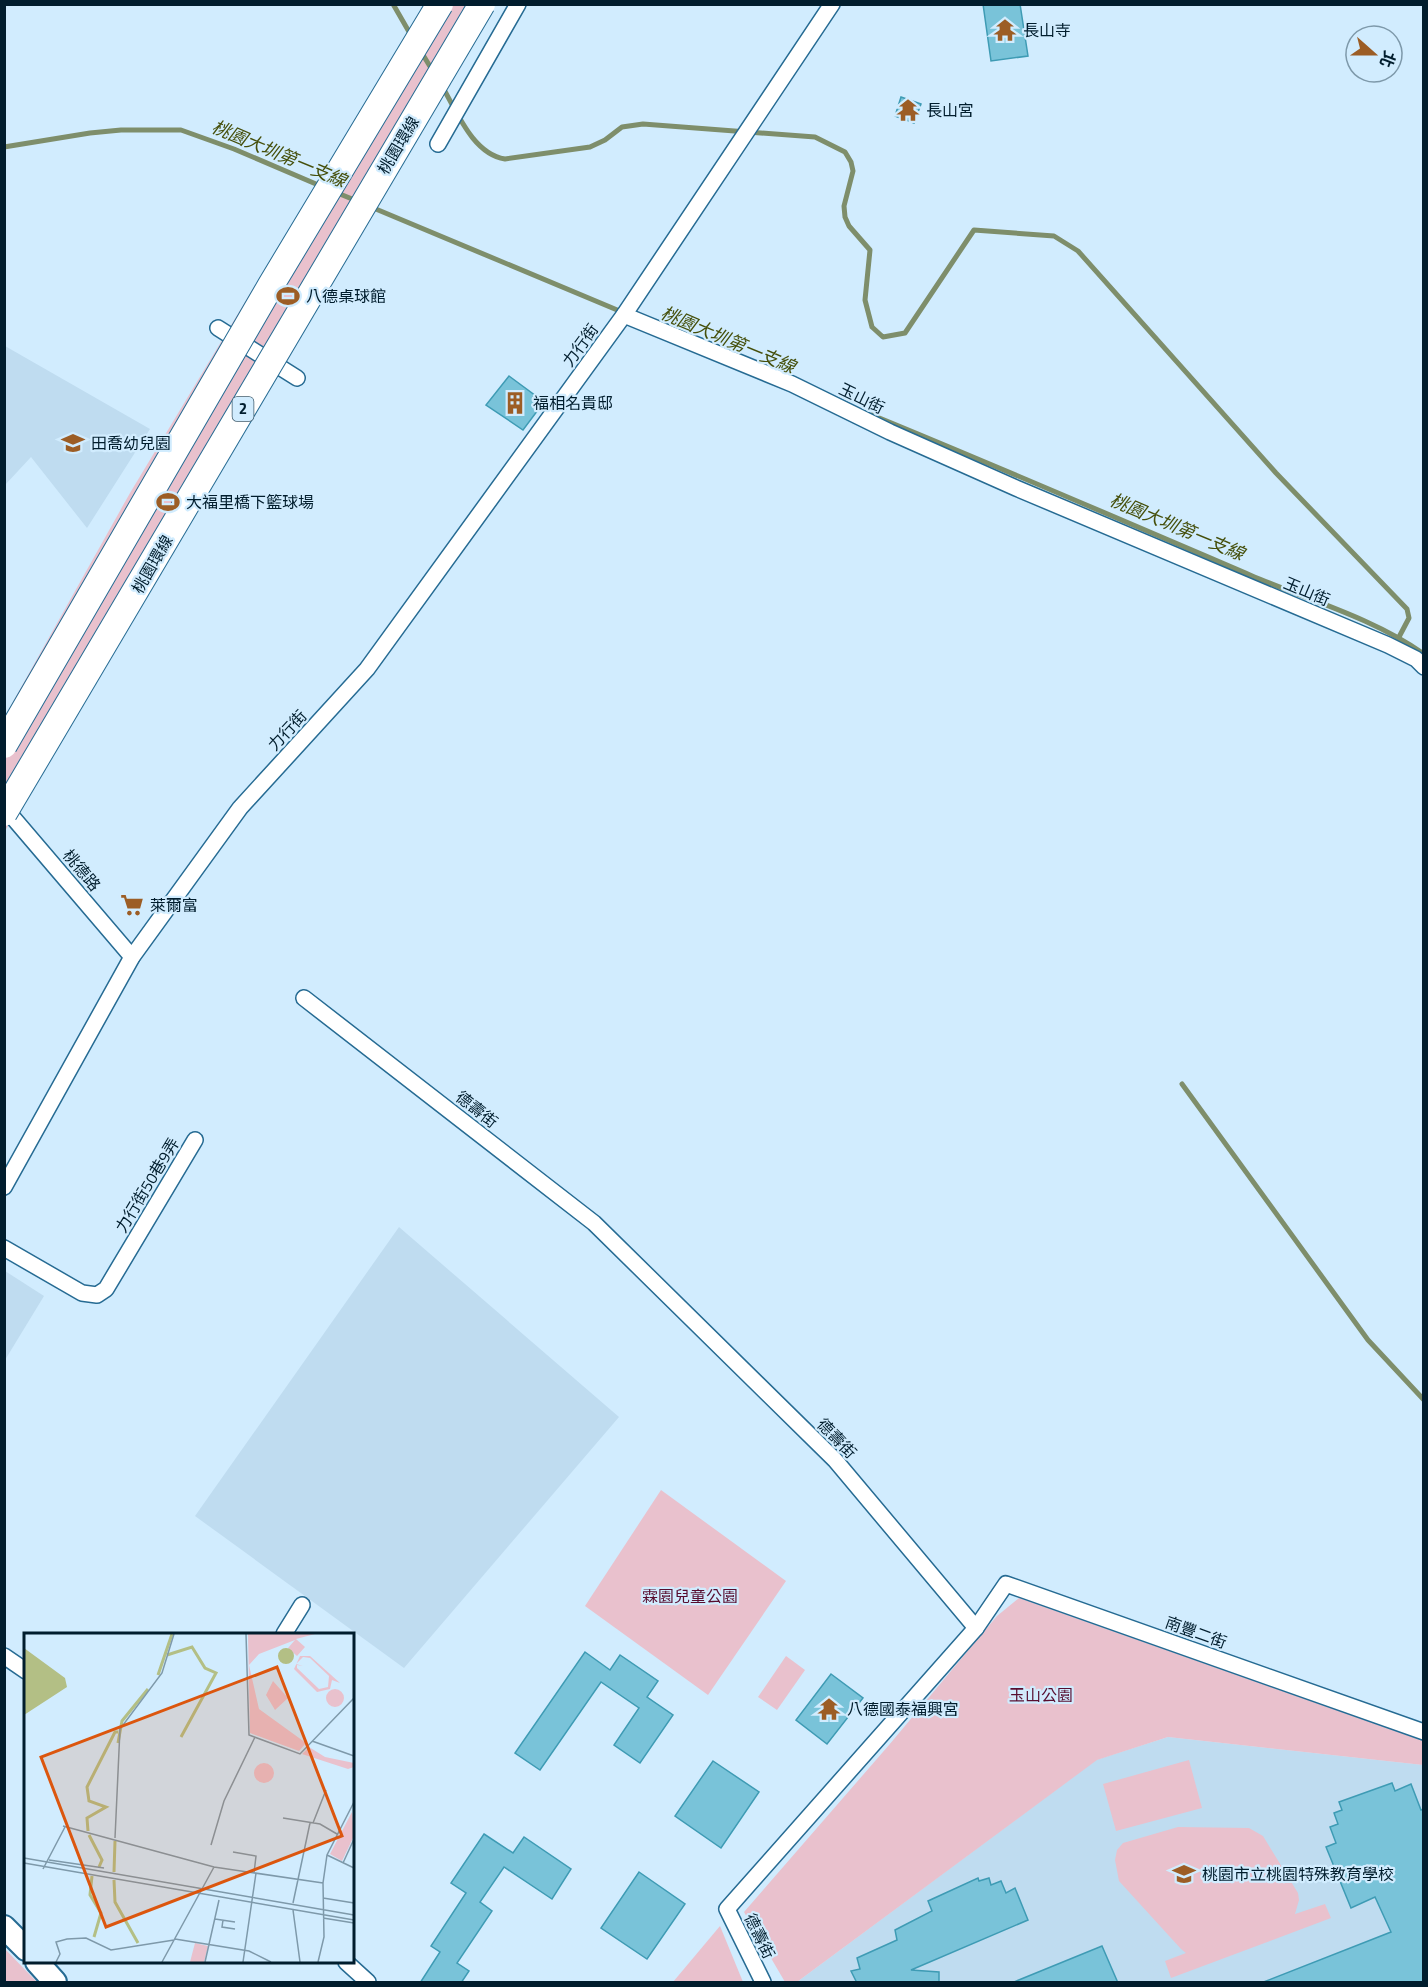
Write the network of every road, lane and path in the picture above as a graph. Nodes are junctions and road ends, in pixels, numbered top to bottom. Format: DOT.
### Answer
graph roads {
  1 [pos="440,4"];
  2 [pos="482,4"];
  3 [pos="518,4"];
  4 [pos="832,4"];
  5 [pos="438,144"];
  6 [pos="624,315"];
  7 [pos="218,328"];
  8 [pos="297,378"];
  9 [pos="1424,667"];
  10 [pos="4,745"];
  11 [pos="4,807"];
  12 [pos="4,813"];
  13 [pos="132,957"];
  14 [pos="304,998"];
  15 [pos="195,1140"];
  16 [pos="4,1187"];
  17 [pos="4,1248"];
  18 [pos="302,1605"];
  19 [pos="976,1628"];
  20 [pos="285,1633"];
  21 [pos="4,1656"];
  22 [pos="24,1670"];
  23 [pos="1424,1732"];
  24 [pos="4,1927"];
  25 [pos="24,1947"];
  26 [pos="38,1963"];
  27 [pos="347,1963"];
  28 [pos="55,1983"];
  29 [pos="368,1983"];
  30 [pos="763,1983"];
  1 -- 10 [label="highway, 2, bridge"];
  2 -- 12 [label="highway, 桃園環線 / 2, bridge"];
  3 -- 5 [label="street"];
  4 -- 6 [label="street"];
  6 -- 9 [label="street, 玉山街"];
  6 -- 13 [label="street, 力行街"];
  7 -- 8 [label="street"];
  11 -- 13 [label="street, 桃德路"];
  13 -- 16 [label="street, 力行街"];
  14 -- 19 [label="street, 德壽街"];
  15 -- 17 [label="street, 力行街50巷9弄"];
  18 -- 20 [label="street"];
  19 -- 23 [label="street, 南豐二街"];
  19 -- 30 [label="street, 德壽街"];
  21 -- 22 [label="street"];
  24 -- 25 [label="main road"];
  26 -- 28 [label="main road"];
  27 -- 29 [label="street"];
}
